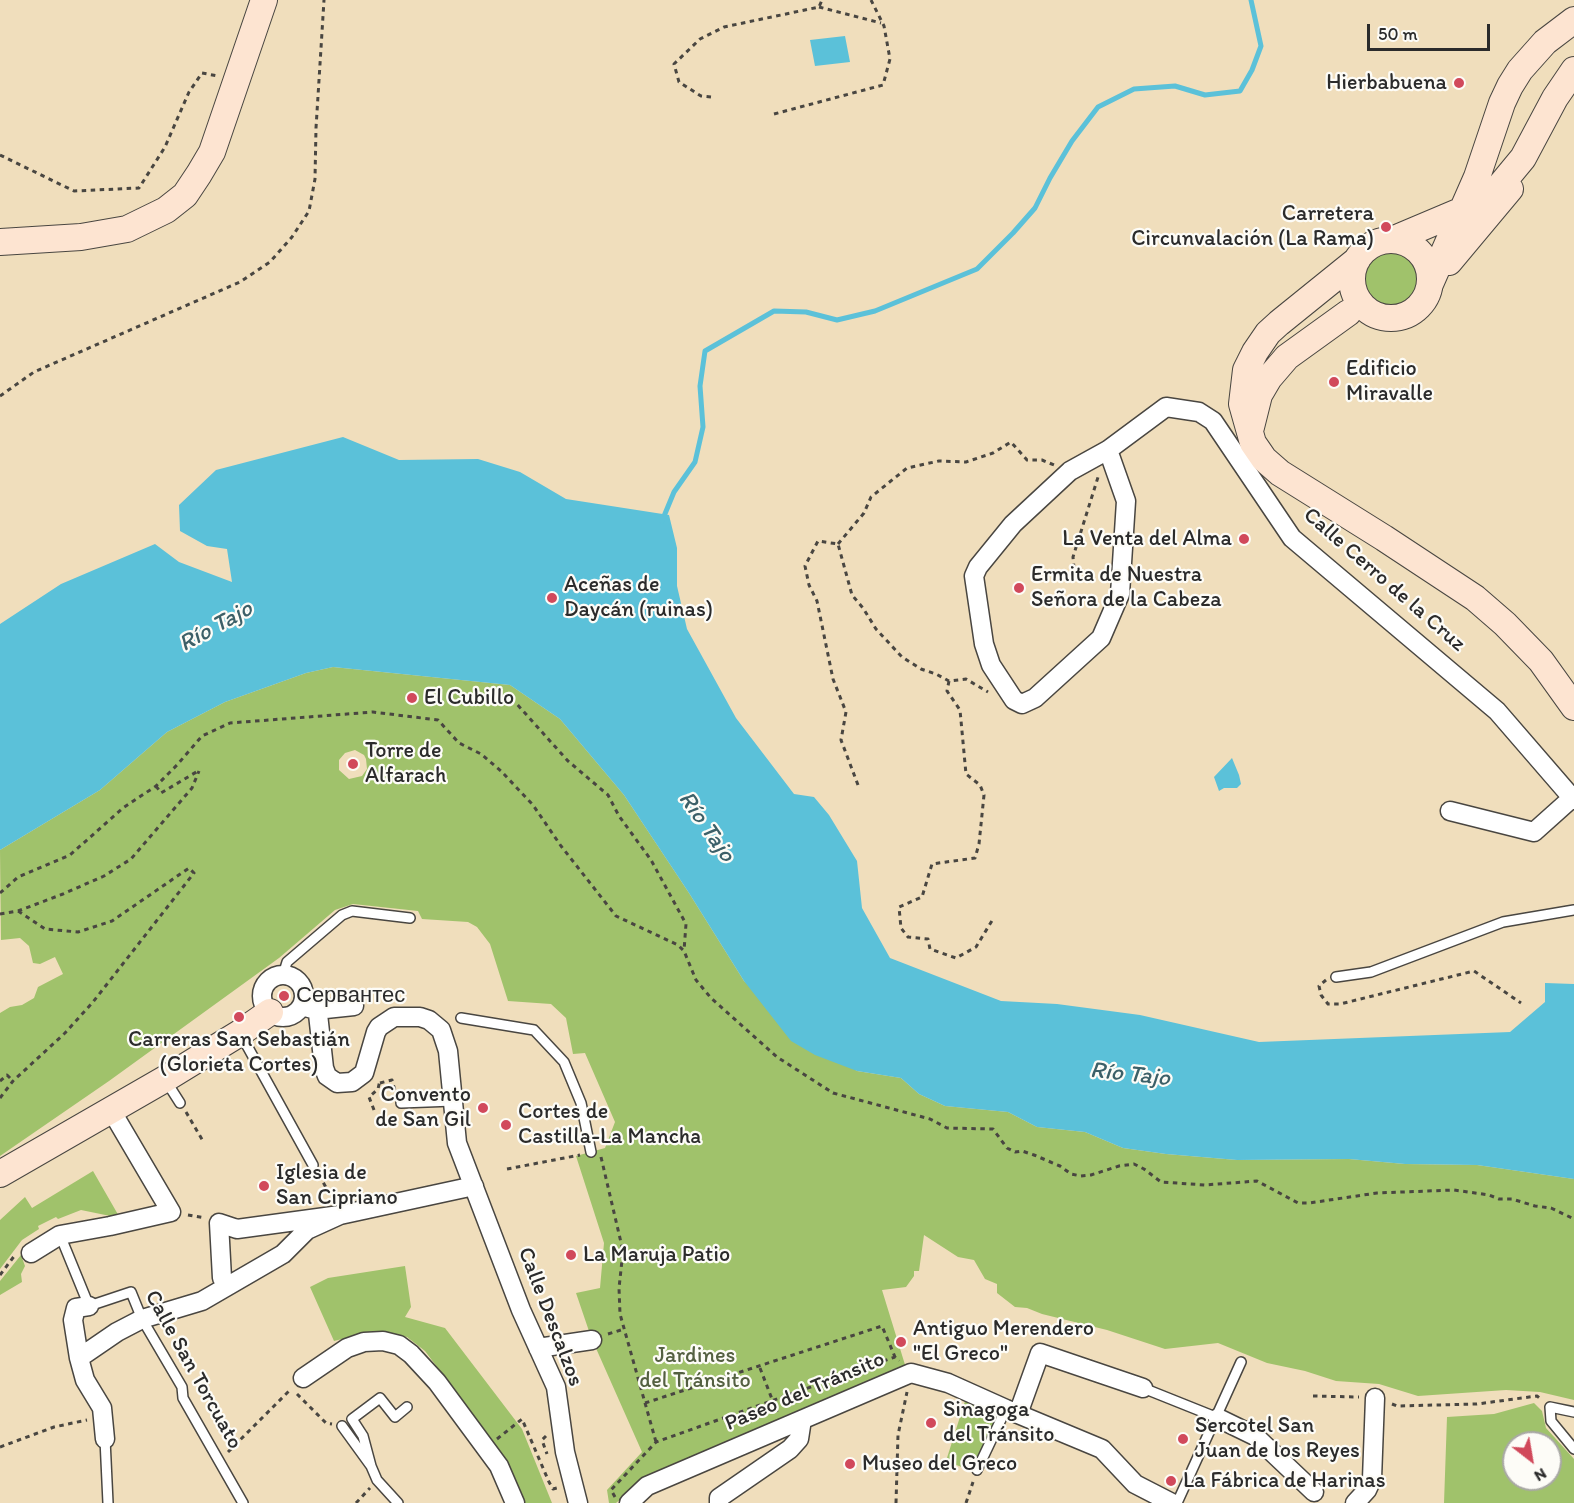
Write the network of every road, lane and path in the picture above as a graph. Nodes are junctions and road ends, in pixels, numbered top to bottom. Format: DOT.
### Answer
graph roads {
  1 [pos="264,0"];
  2 [pos="324,0"];
  3 [pos="822,0"];
  4 [pos="871,0"];
  5 [pos="819,7"];
  6 [pos="1574,20"];
  7 [pos="882,23"];
  8 [pos="1574,70"];
  9 [pos="237,79"];
  10 [pos="711,97"];
  11 [pos="774,114"];
  12 [pos="1485,148"];
  13 [pos="0,155"];
  14 [pos="1523,158"];
  15 [pos="1463,210"];
  16 [pos="1392,240"];
  17 [pos="0,242"];
  18 [pos="1357,260"];
  19 [pos="1430,284"];
  20 [pos="1359,312"];
  21 [pos="1279,323"];
  22 [pos="0,396"];
  23 [pos="1249,433"];
  24 [pos="1108,450"];
  25 [pos="1070,471"];
  26 [pos="1288,480"];
  27 [pos="1268,501"];
  28 [pos="838,544"];
  29 [pos="1074,568"];
  30 [pos="949,681"];
  31 [pos="1014,700"];
  32 [pos="457,703"];
  33 [pos="1573,705"];
  34 [pos="858,785"];
  35 [pos="156,786"];
  36 [pos="1573,799"];
  37 [pos="1450,811"];
  38 [pos="0,893"];
  39 [pos="1574,910"];
  40 [pos="18,911"];
  41 [pos="0,914"];
  42 [pos="410,918"];
  43 [pos="993,919"];
  44 [pos="684,951"];
  45 [pos="282,975"];
  46 [pos="1336,977"];
  47 [pos="1521,1003"];
  48 [pos="354,1006"];
  49 [pos="309,1008"];
  50 [pos="270,1012"];
  51 [pos="461,1018"];
  52 [pos="240,1033"];
  53 [pos="165,1079"];
  54 [pos="0,1081"];
  55 [pos="13,1081"];
  56 [pos="0,1098"];
  57 [pos="399,1100"];
  58 [pos="453,1101"];
  59 [pos="180,1103"];
  60 [pos="111,1110"];
  61 [pos="374,1110"];
  62 [pos="203,1141"];
  63 [pos="592,1153"];
  64 [pos="313,1165"];
  65 [pos="507,1169"];
  66 [pos="0,1174"];
  67 [pos="474,1186"];
  68 [pos="171,1212"];
  69 [pos="340,1215"];
  70 [pos="209,1218"];
  71 [pos="1574,1219"];
  72 [pos="60,1235"];
  73 [pos="25,1252"];
  74 [pos="0,1275"];
  75 [pos="222,1278"];
  76 [pos="89,1306"];
  77 [pos="142,1319"];
  78 [pos="592,1340"];
  79 [pos="538,1347"];
  80 [pos="895,1357"];
  81 [pos="79,1358"];
  82 [pos="1241,1362"];
  83 [pos="759,1367"];
  84 [pos="911,1373"];
  85 [pos="297,1383"];
  86 [pos="1143,1388"];
  87 [pos="1313,1396"];
  88 [pos="1375,1398"];
  89 [pos="773,1401"];
  90 [pos="645,1403"];
  91 [pos="407,1407"];
  92 [pos="1550,1407"];
  93 [pos="1012,1412"];
  94 [pos="1574,1412"];
  95 [pos="1218,1418"];
  96 [pos="791,1424"];
  97 [pos="342,1426"];
  98 [pos="562,1431"];
  99 [pos="105,1439"];
  100 [pos="656,1442"];
  101 [pos="0,1447"];
  102 [pos="486,1448"];
  103 [pos="1574,1449"];
  104 [pos="220,1460"];
  105 [pos="550,1460"];
  106 [pos="371,1466"];
  107 [pos="977,1470"];
  108 [pos="377,1480"];
  109 [pos="558,1485"];
  110 [pos="1314,1492"];
  111 [pos="108,1503"];
  112 [pos="243,1503"];
  113 [pos="356,1503"];
  114 [pos="398,1503"];
  115 [pos="516,1503"];
  116 [pos="578,1503"];
  117 [pos="618,1503"];
  118 [pos="628,1503"];
  119 [pos="718,1503"];
  120 [pos="896,1503"];
  121 [pos="966,1503"];
  122 [pos="1172,1503"];
  123 [pos="1177,1503"];
  124 [pos="1355,1503"];
  1 -- 9 [label="main road"];
  2 -- 22 [label="path"];
  3 -- 5 [label="path"];
  4 -- 7 [label="path"];
  5 -- 7 [label="path"];
  5 -- 10 [label="path"];
  6 -- 12 [label="main road"];
  7 -- 11 [label="path"];
  8 -- 14 [label="main road"];
  9 -- 13 [label="path"];
  9 -- 17 [label="main road"];
  12 -- 15 [label="main road"];
  12 -- 16 [label="main road"];
  14 -- 15 [label="main road"];
  14 -- 19 [label="main road"];
  15 -- 16 [label="main road"];
  15 -- 19 [label="main road"];
  16 -- 18 [label="main road"];
  16 -- 19 [label="main road"];
  18 -- 20 [label="main road"];
  18 -- 21 [label="main road"];
  19 -- 20 [label="main road"];
  20 -- 21 [label="main road"];
  20 -- 23 [label="main road"];
  21 -- 23 [label="main road"];
  23 -- 26 [label="main road"];
  24 -- 25 [label="street"];
  24 -- 27 [label="street, Calle Cerro de la Cruz"];
  24 -- 29 [label="path"];
  24 -- 31 [label="street"];
  25 -- 28 [label="path"];
  25 -- 31 [label="street"];
  26 -- 27 [label="street"];
  26 -- 33 [label="main road"];
  27 -- 36 [label="street, Calle Cerro de la Cruz"];
  28 -- 30 [label="path"];
  28 -- 34 [label="path"];
  30 -- 31 [label="path"];
  30 -- 43 [label="path"];
  32 -- 44 [label="path"];
  35 -- 38 [label="path"];
  35 -- 40 [label="path"];
  35 -- 44 [label="path"];
  36 -- 37 [label="street, Calle Cerro de la Cruz"];
  39 -- 46 [label="lane"];
  40 -- 41 [label="path"];
  40 -- 55 [label="path"];
  42 -- 45 [label="lane"];
  44 -- 71 [label="path"];
  45 -- 49 [label="street"];
  45 -- 50 [label="street"];
  46 -- 47 [label="path"];
  48 -- 49 [label="street"];
  49 -- 50 [label="street"];
  49 -- 58 [label="street, Calle Descalzos"];
  50 -- 52 [label="main road"];
  51 -- 63 [label="lane"];
  52 -- 53 [label="main road"];
  52 -- 64 [label="lane"];
  53 -- 59 [label="lane"];
  53 -- 60 [label="main road"];
  54 -- 55 [label="path"];
  55 -- 56 [label="path"];
  57 -- 58 [label="lane"];
  57 -- 61 [label="path"];
  58 -- 67 [label="street, Calle Descalzos"];
  59 -- 62 [label="path"];
  60 -- 66 [label="main road"];
  60 -- 68 [label="street"];
  63 -- 65 [label="path"];
  63 -- 90 [label="path"];
  67 -- 69 [label="street"];
  67 -- 79 [label="street, Calle Descalzos"];
  68 -- 70 [label="path"];
  68 -- 72 [label="street"];
  69 -- 75 [label="street"];
  69 -- 77 [label="street"];
  72 -- 73 [label="street"];
  72 -- 76 [label="lane"];
  73 -- 74 [label="path"];
  76 -- 77 [label="lane, Calle San Torcuato"];
  76 -- 81 [label="street"];
  77 -- 81 [label="street"];
  77 -- 104 [label="lane, Calle San Torcuato"];
  78 -- 79 [label="street"];
  79 -- 98 [label="street, Calle Descalzos"];
  80 -- 83 [label="path"];
  80 -- 84 [label="path"];
  80 -- 89 [label="path"];
  81 -- 99 [label="street"];
  82 -- 95 [label="lane"];
  83 -- 89 [label="path"];
  83 -- 90 [label="path"];
  84 -- 93 [label="street, Paseo del Tránsito"];
  84 -- 96 [label="street, Paseo del Tránsito"];
  84 -- 120 [label="path"];
  85 -- 97 [label="path"];
  85 -- 102 [label="street"];
  85 -- 104 [label="path"];
  86 -- 93 [label="street"];
  86 -- 95 [label="lane"];
  87 -- 88 [label="path"];
  88 -- 92 [label="path"];
  88 -- 124 [label="street"];
  89 -- 96 [label="path"];
  89 -- 100 [label="path"];
  90 -- 100 [label="path"];
  91 -- 106 [label="lane"];
  92 -- 94 [label="lane"];
  92 -- 103 [label="lane"];
  93 -- 107 [label="lane"];
  93 -- 122 [label="street, Paseo del Tránsito"];
  95 -- 110 [label="street"];
  95 -- 123 [label="lane"];
  96 -- 118 [label="street, Paseo del Tránsito"];
  96 -- 119 [label="street"];
  97 -- 106 [label="lane"];
  98 -- 105 [label="path"];
  98 -- 116 [label="street, Calle Descalzos"];
  99 -- 101 [label="path"];
  99 -- 111 [label="lane"];
  100 -- 117 [label="path"];
  102 -- 109 [label="path"];
  102 -- 115 [label="street"];
  104 -- 112 [label="lane, Calle San Torcuato"];
  106 -- 108 [label="lane"];
  107 -- 121 [label="path"];
  108 -- 113 [label="path"];
  108 -- 114 [label="lane"];
}
